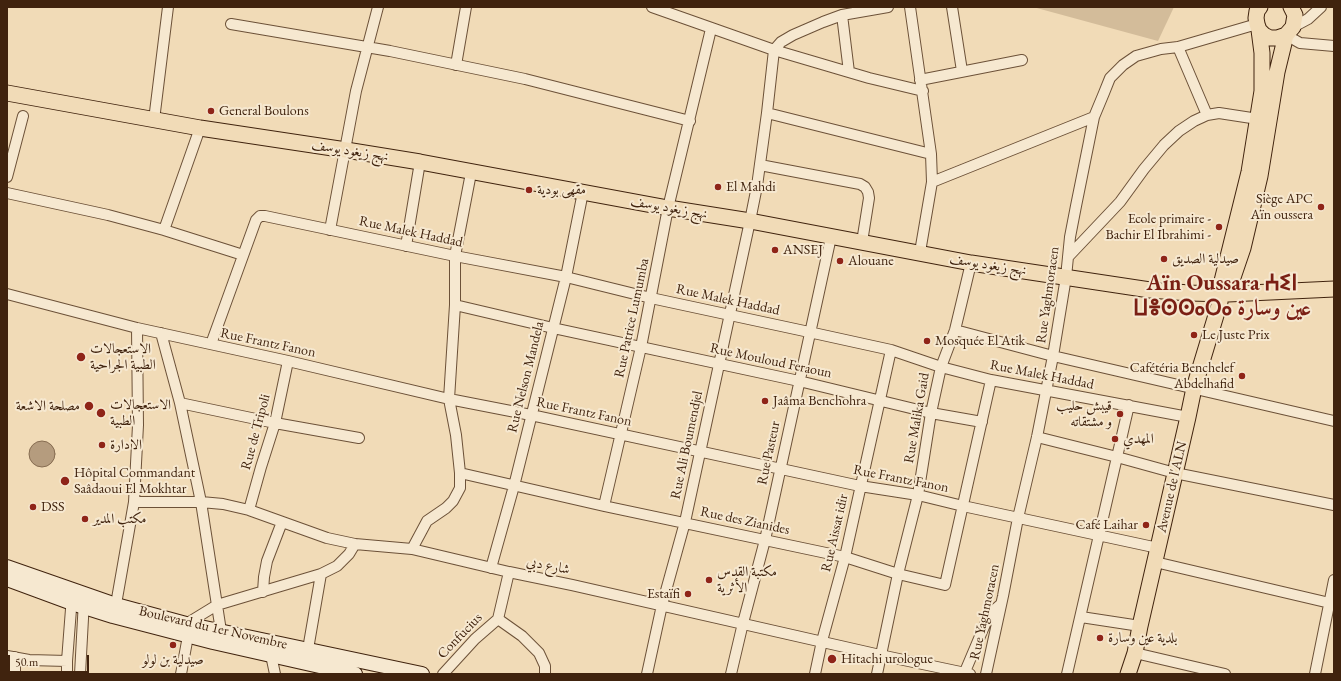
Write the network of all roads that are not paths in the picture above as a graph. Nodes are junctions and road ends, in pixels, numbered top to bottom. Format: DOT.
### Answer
graph roads {
  1 [pos="168,7"];
  2 [pos="378,7"];
  3 [pos="466,7"];
  4 [pos="652,7"];
  5 [pos="888,7"];
  6 [pos="910,7"];
  7 [pos="952,7"];
  8 [pos="1291,7"];
  9 [pos="1321,7"];
  10 [pos="842,16"];
  11 [pos="1257,16"];
  12 [pos="231,24"];
  13 [pos="711,29"];
  14 [pos="1289,31"];
  15 [pos="1334,46"];
  16 [pos="367,47"];
  17 [pos="1178,47"];
  18 [pos="774,50"];
  19 [pos="1022,60"];
  20 [pos="456,65"];
  21 [pos="962,71"];
  22 [pos="849,72"];
  23 [pos="920,80"];
  24 [pos="923,91"];
  25 [pos="7,93"];
  26 [pos="767,113"];
  27 [pos="1206,115"];
  28 [pos="23,116"];
  29 [pos="1094,117"];
  30 [pos="1258,119"];
  31 [pos="154,120"];
  32 [pos="690,121"];
  33 [pos="200,128"];
  34 [pos="346,150"];
  35 [pos="931,154"];
  36 [pos="420,162"];
  37 [pos="760,165"];
  38 [pos="471,173"];
  39 [pos="7,177"];
  40 [pos="932,182"];
  41 [pos="583,192"];
  42 [pos="7,193"];
  43 [pos="668,208"];
  44 [pos="750,221"];
  45 [pos="164,230"];
  46 [pos="330,230"];
  47 [pos="831,236"];
  48 [pos="862,242"];
  49 [pos="406,246"];
  50 [pos="920,252"];
  51 [pos="243,255"];
  52 [pos="455,256"];
  53 [pos="1068,258"];
  54 [pos="971,263"];
  55 [pos="566,277"];
  56 [pos="1066,277"];
  57 [pos="1334,289"];
  58 [pos="7,294"];
  59 [pos="1222,296"];
  60 [pos="651,298"];
  61 [pos="455,305"];
  62 [pos="730,314"];
  63 [pos="136,328"];
  64 [pos="553,328"];
  65 [pos="955,330"];
  66 [pos="809,332"];
  67 [pos="162,334"];
  68 [pos="211,344"];
  69 [pos="640,347"];
  70 [pos="891,350"];
  71 [pos="1053,356"];
  72 [pos="288,361"];
  73 [pos="720,364"];
  74 [pos="941,367"];
  75 [pos="991,380"];
  76 [pos="799,381"];
  77 [pos="1194,388"];
  78 [pos="1046,390"];
  79 [pos="449,399"];
  80 [pos="879,400"];
  81 [pos="180,403"];
  82 [pos="1129,405"];
  83 [pos="931,413"];
  84 [pos="531,415"];
  85 [pos="1188,417"];
  86 [pos="1334,421"];
  87 [pos="982,422"];
  88 [pos="275,423"];
  89 [pos="621,434"];
  90 [pos="1037,437"];
  91 [pos="359,438"];
  92 [pos="700,451"];
  93 [pos="1117,457"];
  94 [pos="780,468"];
  95 [pos="1175,473"];
  96 [pos="460,474"];
  97 [pos="514,486"];
  98 [pos="860,486"];
  99 [pos="918,495"];
  100 [pos="134,502"];
  101 [pos="201,502"];
  102 [pos="1334,504"];
  103 [pos="604,506"];
  104 [pos="963,506"];
  105 [pos="249,510"];
  106 [pos="1018,518"];
  107 [pos="282,522"];
  108 [pos="685,522"];
  109 [pos="1100,536"];
  110 [pos="765,540"];
  111 [pos="355,544"];
  112 [pos="1158,548"];
  113 [pos="412,549"];
  114 [pos="845,557"];
  115 [pos="1155,562"];
  116 [pos="7,567"];
  117 [pos="491,568"];
  118 [pos="509,572"];
  119 [pos="321,574"];
  120 [pos="898,574"];
  121 [pos="7,579"];
  122 [pos="1334,580"];
  123 [pos="263,592"];
  124 [pos="78,599"];
  125 [pos="1332,603"];
  126 [pos="1001,604"];
  127 [pos="217,605"];
  128 [pos="662,605"];
  129 [pos="115,610"];
  130 [pos="1081,617"];
  131 [pos="498,619"];
  132 [pos="743,623"];
  133 [pos="1140,626"];
  134 [pos="187,630"];
  135 [pos="221,631"];
  136 [pos="822,641"];
  137 [pos="271,649"];
  138 [pos="308,649"];
  139 [pos="1135,653"];
  140 [pos="880,655"];
  141 [pos="11,656"];
  142 [pos="67,661"];
  143 [pos="305,663"];
  144 [pos="15,674"];
  145 [pos="68,674"];
  146 [pos="80,674"];
  147 [pos="181,674"];
  148 [pos="275,674"];
  149 [pos="355,674"];
  150 [pos="422,674"];
  151 [pos="443,674"];
  152 [pos="545,674"];
  153 [pos="647,674"];
  154 [pos="731,674"];
  155 [pos="815,674"];
  156 [pos="877,674"];
  157 [pos="966,674"];
  158 [pos="986,674"];
  159 [pos="1067,674"];
  160 [pos="1128,674"];
  161 [pos="1225,674"];
  162 [pos="1315,674"];
  1 -- 31 [label="street"];
  2 -- 16 [label="street"];
  3 -- 20 [label="street"];
  4 -- 13 [label="street"];
  5 -- 10 [label="street"];
  6 -- 23 [label="street"];
  7 -- 21 [label="street"];
  8 -- 14 [label="main road"];
  9 -- 14 [label="street"];
  10 -- 18 [label="street"];
  10 -- 22 [label="street"];
  11 -- 14 [label="main road"];
  11 -- 17 [label="street, Rue Yaghmoracen"];
  11 -- 30 [label="main road"];
  12 -- 16 [label="street"];
  13 -- 18 [label="street"];
  13 -- 32 [label="street, Rue Patrice Lumumba"];
  14 -- 15 [label="street"];
  14 -- 59 [label="main road"];
  16 -- 20 [label="street"];
  16 -- 34 [label="street"];
  17 -- 27 [label="street"];
  17 -- 29 [label="street, Rue Yaghmoracen"];
  18 -- 22 [label="street"];
  18 -- 26 [label="street, Rue Ali Boumendjel"];
  19 -- 21 [label="street"];
  20 -- 32 [label="street"];
  21 -- 23 [label="street"];
  22 -- 24 [label="street"];
  23 -- 24 [label="street"];
  24 -- 35 [label="street"];
  25 -- 31 [label="main road, نهج زيغود يوسف"];
  26 -- 35 [label="street"];
  26 -- 37 [label="street, Rue Ali Boumendjel"];
  27 -- 30 [label="street"];
  27 -- 53 [label="street"];
  28 -- 39 [label="street"];
  29 -- 40 [label="street"];
  29 -- 53 [label="street, Rue Yaghmoracen"];
  30 -- 59 [label="main road"];
  31 -- 33 [label="main road, نهج زيغود يوسف"];
  32 -- 43 [label="street, Rue Patrice Lumumba"];
  33 -- 34 [label="main road, نهج زيغود يوسف"];
  33 -- 45 [label="street"];
  34 -- 36 [label="main road, نهج زيغود يوسف"];
  34 -- 46 [label="street"];
  35 -- 40 [label="street"];
  36 -- 38 [label="main road, نهج زيغود يوسف"];
  36 -- 49 [label="street"];
  37 -- 44 [label="street, Rue Ali Boumendjel"];
  37 -- 48 [label="street"];
  38 -- 41 [label="main road, نهج زيغود يوسف"];
  38 -- 52 [label="street"];
  40 -- 50 [label="street"];
  41 -- 43 [label="main road, نهج زيغود يوسف"];
  41 -- 55 [label="street, Rue Nelson Mandela"];
  42 -- 45 [label="street"];
  43 -- 44 [label="main road, نهج زيغود يوسف"];
  43 -- 60 [label="street, Rue Patrice Lumumba"];
  44 -- 47 [label="main road, نهج زيغود يوسف"];
  44 -- 62 [label="street, Rue Ali Boumendjel"];
  45 -- 51 [label="street"];
  46 -- 49 [label="street, Rue Malek Haddad"];
  46 -- 51 [label="street, Rue Malek Haddad"];
  47 -- 48 [label="main road, نهج زيغود يوسف"];
  47 -- 66 [label="street, Rue Pasteur"];
  48 -- 50 [label="main road, نهج زيغود يوسف"];
  49 -- 52 [label="street, Rue Malek Haddad"];
  50 -- 54 [label="main road, نهج زيغود يوسف"];
  51 -- 68 [label="street"];
  52 -- 55 [label="street, Rue Malek Haddad"];
  52 -- 61 [label="street"];
  53 -- 56 [label="street, Rue Yaghmoracen"];
  54 -- 56 [label="main road, نهج زيغود يوسف"];
  54 -- 65 [label="street, Rue Malika Gaid"];
  55 -- 60 [label="street, Rue Malek Haddad"];
  55 -- 64 [label="street, Rue Nelson Mandela"];
  56 -- 59 [label="main road, نهج زيغود يوسف"];
  56 -- 71 [label="street, Rue Yaghmoracen"];
  57 -- 59 [label="main road, نهج زيغود يوسف"];
  58 -- 63 [label="street, Rue Frantz Fanon"];
  59 -- 77 [label="main road, Avenue de l'ALN"];
  60 -- 62 [label="street, Rue Malek Haddad"];
  60 -- 69 [label="street, Rue Patrice Lumumba"];
  61 -- 64 [label="street, Rue Mouloud Feraoun"];
  61 -- 79 [label="street"];
  62 -- 66 [label="street, Rue Malek Haddad"];
  62 -- 73 [label="street, Rue Ali Boumendjel"];
  63 -- 67 [label="street, Rue Frantz Fanon"];
  63 -- 100 [label="street"];
  64 -- 69 [label="street, Rue Mouloud Feraoun"];
  64 -- 84 [label="street, Rue Nelson Mandela"];
  65 -- 71 [label="street"];
  65 -- 74 [label="street, Rue Malika Gaid"];
  66 -- 70 [label="street, Rue Malek Haddad"];
  66 -- 76 [label="street, Rue Pasteur"];
  67 -- 68 [label="street, Rue Frantz Fanon"];
  67 -- 81 [label="street"];
  68 -- 72 [label="street, Rue Frantz Fanon"];
  69 -- 73 [label="street, Rue Mouloud Feraoun"];
  69 -- 89 [label="street, Rue Patrice Lumumba"];
  70 -- 74 [label="street, Rue Malek Haddad"];
  70 -- 80 [label="street, Rue Aissat idir"];
  71 -- 77 [label="street"];
  71 -- 78 [label="street, Rue Yaghmoracen"];
  72 -- 79 [label="street, Rue Frantz Fanon"];
  72 -- 88 [label="street, Rue de Tripoli"];
  73 -- 76 [label="street, Rue Mouloud Feraoun"];
  73 -- 92 [label="street, Rue Ali Boumendjel"];
  74 -- 75 [label="street, Rue Malek Haddad"];
  74 -- 83 [label="street, Rue Malika Gaid"];
  75 -- 78 [label="street, Rue Malek Haddad"];
  75 -- 87 [label="street"];
  76 -- 80 [label="street, Rue Mouloud Feraoun"];
  76 -- 94 [label="street, Rue Pasteur"];
  77 -- 85 [label="main road, Avenue de l'ALN"];
  77 -- 86 [label="street"];
  78 -- 82 [label="street, Rue Malek Haddad"];
  78 -- 90 [label="street, Rue Yaghmoracen"];
  79 -- 84 [label="street, Rue Frantz Fanon"];
  79 -- 96 [label="street"];
  80 -- 83 [label="street, Rue Mouloud Feraoun"];
  80 -- 98 [label="street, Rue Aissat idir"];
  81 -- 88 [label="street"];
  81 -- 101 [label="street"];
  82 -- 85 [label="street, Rue Malek Haddad"];
  82 -- 93 [label="street"];
  83 -- 87 [label="street, Rue Mouloud Feraoun"];
  83 -- 99 [label="street, Rue Malika Gaid"];
  84 -- 89 [label="street, Rue Frantz Fanon"];
  84 -- 97 [label="street, Rue Nelson Mandela"];
  85 -- 95 [label="main road, Avenue de l'ALN"];
  87 -- 104 [label="street"];
  88 -- 91 [label="street"];
  88 -- 105 [label="street, Rue de Tripoli"];
  89 -- 92 [label="street, Rue Frantz Fanon"];
  89 -- 103 [label="street, Rue Patrice Lumumba"];
  90 -- 93 [label="street"];
  90 -- 106 [label="street, Rue Yaghmoracen"];
  92 -- 94 [label="street, Rue Frantz Fanon"];
  92 -- 108 [label="street, Rue Ali Boumendjel"];
  93 -- 95 [label="street"];
  93 -- 109 [label="street"];
  94 -- 98 [label="street, Rue Frantz Fanon"];
  94 -- 110 [label="street, Rue Pasteur"];
  95 -- 102 [label="street"];
  95 -- 112 [label="main road, Avenue de l'ALN"];
  96 -- 97 [label="street, Rue des Zianides"];
  96 -- 113 [label="street"];
  97 -- 103 [label="street, Rue des Zianides"];
  97 -- 117 [label="street, Rue Nelson Mandela"];
  98 -- 99 [label="street, Rue Frantz Fanon"];
  98 -- 114 [label="street, Rue Aissat idir"];
  99 -- 104 [label="street, Rue Frantz Fanon"];
  99 -- 120 [label="street, Rue Malika Gaid"];
  100 -- 101 [label="street, شارع دبي"];
  100 -- 129 [label="street"];
  101 -- 105 [label="street, شارع دبي"];
  101 -- 127 [label="street"];
  103 -- 108 [label="street, Rue des Zianides"];
  104 -- 106 [label="street, Rue Frantz Fanon"];
  104 -- 120 [label="street, Rue des Zianides"];
  105 -- 107 [label="street, شارع دبي"];
  106 -- 109 [label="street, Rue Frantz Fanon"];
  106 -- 126 [label="street, Rue Yaghmoracen"];
  107 -- 111 [label="street, شارع دبي"];
  107 -- 123 [label="street"];
  108 -- 110 [label="street, Rue des Zianides"];
  108 -- 128 [label="street, Rue Ali Boumendjel"];
  109 -- 112 [label="street, Rue Frantz Fanon"];
  109 -- 130 [label="street"];
  110 -- 114 [label="street, Rue des Zianides"];
  110 -- 132 [label="street, Rue Pasteur"];
  111 -- 113 [label="street, شارع دبي"];
  111 -- 119 [label="street"];
  112 -- 115 [label="main road, Avenue de l'ALN"];
  113 -- 117 [label="street, شارع دبي"];
  114 -- 120 [label="street, Rue des Zianides"];
  114 -- 136 [label="street, Rue Aissat idir"];
  115 -- 125 [label="street"];
  115 -- 133 [label="main road, Avenue de l'ALN"];
  116 -- 124 [label="main road, Boulevard du 1er Novembre"];
  117 -- 118 [label="street, شارع دبي"];
  118 -- 128 [label="street, شارع دبي"];
  118 -- 131 [label="street, Confucius"];
  119 -- 123 [label="street"];
  119 -- 138 [label="street"];
  120 -- 140 [label="street, Rue Malika Gaid"];
  121 -- 124 [label="main road, Boulevard du 1er Novembre"];
  122 -- 125 [label="street"];
  123 -- 127 [label="street"];
  124 -- 129 [label="main road, Boulevard du 1er Novembre"];
  124 -- 142 [label="street"];
  124 -- 146 [label="street"];
  125 -- 162 [label="street"];
  126 -- 157 [label="street"];
  126 -- 158 [label="street, Rue Yaghmoracen"];
  127 -- 134 [label="street"];
  127 -- 135 [label="street"];
  128 -- 132 [label="street, شارع دبي"];
  128 -- 153 [label="street, Rue Ali Boumendjel"];
  129 -- 134 [label="main road, Boulevard du 1er Novembre"];
  130 -- 133 [label="street"];
  130 -- 159 [label="street"];
  131 -- 151 [label="street, Confucius"];
  131 -- 152 [label="street"];
  132 -- 136 [label="street, شارع دبي"];
  132 -- 154 [label="street, Rue Pasteur"];
  133 -- 139 [label="main road, Avenue de l'ALN"];
  134 -- 135 [label="main road, Boulevard du 1er Novembre"];
  134 -- 137 [label="main road, Boulevard du 1er Novembre"];
  134 -- 147 [label="street"];
  135 -- 137 [label="main road, Boulevard du 1er Novembre"];
  136 -- 140 [label="street, شارع دبي"];
  136 -- 155 [label="street, Rue Aissat idir"];
  137 -- 138 [label="main road, Boulevard du 1er Novembre"];
  137 -- 143 [label="main road, Boulevard du 1er Novembre"];
  137 -- 148 [label="street"];
  138 -- 143 [label="street"];
  138 -- 150 [label="main road, Boulevard du 1er Novembre"];
  139 -- 160 [label="main road, Avenue de l'ALN"];
  139 -- 161 [label="street"];
  140 -- 156 [label="street, Rue Malika Gaid"];
  140 -- 157 [label="street, شارع دبي"];
  141 -- 142 [label="street"];
  141 -- 144 [label="street"];
  142 -- 145 [label="street"];
  143 -- 149 [label="main road, Boulevard du 1er Novembre"];
}
